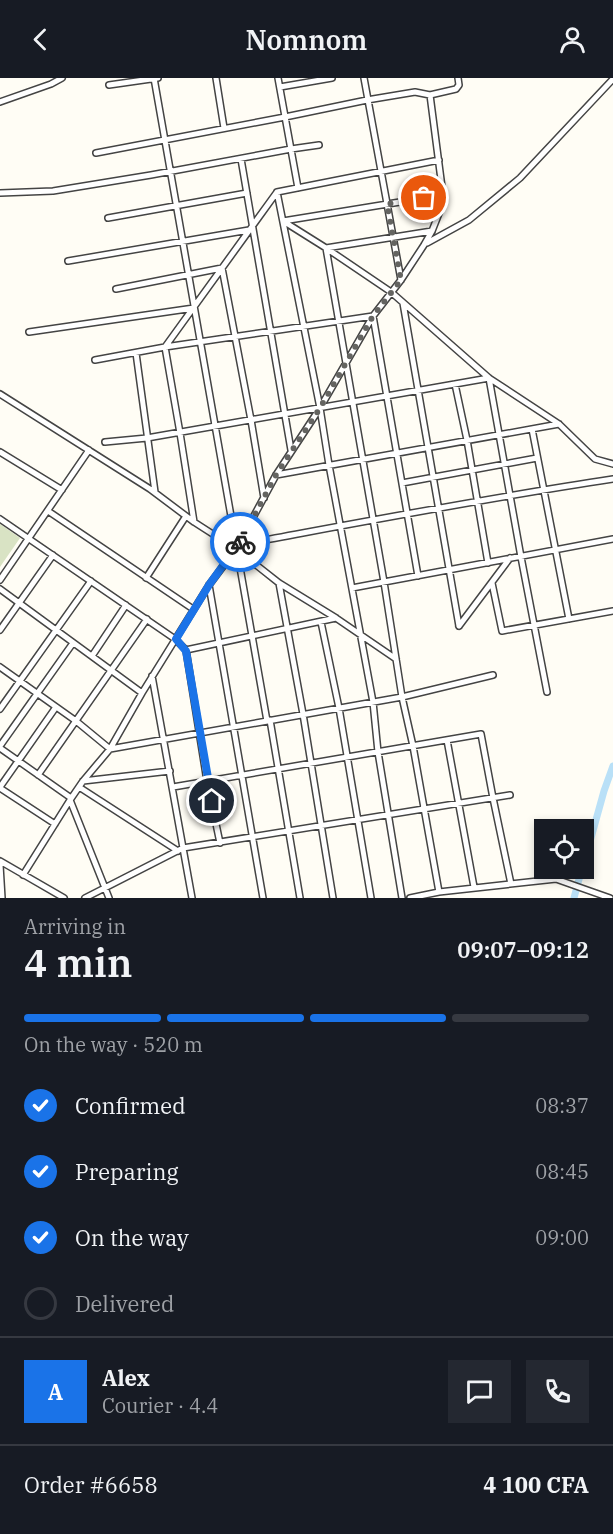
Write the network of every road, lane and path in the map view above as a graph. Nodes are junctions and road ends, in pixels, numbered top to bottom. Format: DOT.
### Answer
graph roads {
  1 [pos="62,78"];
  2 [pos="155,78"];
  3 [pos="216,78"];
  4 [pos="278,78"];
  5 [pos="332,78"];
  6 [pos="364,78"];
  7 [pos="458,78"];
  8 [pos="613,79"];
  9 [pos="109,85"];
  10 [pos="280,87"];
  11 [pos="430,95"];
  12 [pos="368,100"];
  13 [pos="0,102"];
  14 [pos="285,117"];
  15 [pos="224,128"];
  16 [pos="165,140"];
  17 [pos="319,145"];
  18 [pos="291,149"];
  19 [pos="96,153"];
  20 [pos="241,159"];
  21 [pos="439,160"];
  22 [pos="381,171"];
  23 [pos="170,172"];
  24 [pos="298,188"];
  25 [pos="277,192"];
  26 [pos="0,193"];
  27 [pos="247,193"];
  28 [pos="443,195"];
  29 [pos="387,204"];
  30 [pos="176,206"];
  31 [pos="108,218"];
  32 [pos="283,221"];
  33 [pos="251,227"];
  34 [pos="432,231"];
  35 [pos="393,237"];
  36 [pos="182,241"];
  37 [pos="424,244"];
  38 [pos="326,248"];
  39 [pos="68,261"];
  40 [pos="222,268"];
  41 [pos="188,274"];
  42 [pos="401,280"];
  43 [pos="116,289"];
  44 [pos="391,292"];
  45 [pos="403,303"];
  46 [pos="194,308"];
  47 [pos="373,316"];
  48 [pos="339,321"];
  49 [pos="304,327"];
  50 [pos="29,332"];
  51 [pos="270,332"];
  52 [pos="234,338"];
  53 [pos="200,343"];
  54 [pos="165,347"];
  55 [pos="136,353"];
  56 [pos="95,360"];
  57 [pos="346,363"];
  58 [pos="489,378"];
  59 [pos="455,384"];
  60 [pos="418,391"];
  61 [pos="0,394"];
  62 [pos="387,396"];
  63 [pos="353,402"];
  64 [pos="320,408"];
  65 [pos="285,414"];
  66 [pos="251,420"];
  67 [pos="559,424"];
  68 [pos="215,426"];
  69 [pos="532,429"];
  70 [pos="180,433"];
  71 [pos="499,434"];
  72 [pos="147,438"];
  73 [pos="467,440"];
  74 [pos="105,442"];
  75 [pos="428,447"];
  76 [pos="89,450"];
  77 [pos="291,450"];
  78 [pos="0,452"];
  79 [pos="397,453"];
  80 [pos="537,458"];
  81 [pos="363,459"];
  82 [pos="504,464"];
  83 [pos="613,464"];
  84 [pos="329,465"];
  85 [pos="472,470"];
  86 [pos="276,475"];
  87 [pos="433,477"];
  88 [pos="613,479"];
  89 [pos="402,483"];
  90 [pos="62,490"];
  91 [pos="544,490"];
  92 [pos="155,492"];
  93 [pos="510,495"];
  94 [pos="264,498"];
  95 [pos="477,501"];
  96 [pos="439,508"];
  97 [pos="48,511"];
  98 [pos="407,514"];
  99 [pos="186,516"];
  100 [pos="0,519"];
  101 [pos="373,520"];
  102 [pos="194,522"];
  103 [pos="340,526"];
  104 [pos="28,538"];
  105 [pos="613,539"];
  106 [pos="236,549"];
  107 [pos="555,550"];
  108 [pos="53,555"];
  109 [pos="520,556"];
  110 [pos="510,558"];
  111 [pos="488,563"];
  112 [pos="449,570"];
  113 [pos="418,576"];
  114 [pos="146,578"];
  115 [pos="0,580"];
  116 [pos="91,581"];
  117 [pos="384,582"];
  118 [pos="279,583"];
  119 [pos="492,583"];
  120 [pos="209,585"];
  121 [pos="352,588"];
  122 [pos="0,589"];
  123 [pos="19,603"];
  124 [pos="126,605"];
  125 [pos="193,609"];
  126 [pos="613,611"];
  127 [pos="336,618"];
  128 [pos="147,619"];
  129 [pos="569,619"];
  130 [pos="321,622"];
  131 [pos="534,626"];
  132 [pos="288,628"];
  133 [pos="0,630"];
  134 [pos="56,630"];
  135 [pos="360,634"];
  136 [pos="252,636"];
  137 [pos="176,639"];
  138 [pos="73,643"];
  139 [pos="219,643"];
  140 [pos="186,651"];
  141 [pos="92,656"];
  142 [pos="396,659"];
  143 [pos="0,667"];
  144 [pos="111,670"];
  145 [pos="493,675"];
  146 [pos="152,676"];
  147 [pos="20,681"];
  148 [pos="547,692"];
  149 [pos="37,693"];
  150 [pos="142,693"];
  151 [pos="402,696"];
  152 [pos="373,702"];
  153 [pos="56,707"];
  154 [pos="339,708"];
  155 [pos="0,709"];
  156 [pos="303,714"];
  157 [pos="268,720"];
  158 [pos="76,721"];
  159 [pos="234,727"];
  160 [pos="200,733"];
  161 [pos="164,739"];
  162 [pos="447,740"];
  163 [pos="413,746"];
  164 [pos="0,747"];
  165 [pos="110,749"];
  166 [pos="378,752"];
  167 [pos="347,757"];
  168 [pos="19,761"];
  169 [pos="311,764"];
  170 [pos="278,769"];
  171 [pos="170,771"];
  172 [pos="38,775"];
  173 [pos="242,775"];
  174 [pos="83,781"];
  175 [pos="207,781"];
  176 [pos="79,787"];
  177 [pos="172,787"];
  178 [pos="0,788"];
  179 [pos="510,795"];
  180 [pos="493,798"];
  181 [pos="71,799"];
  182 [pos="459,803"];
  183 [pos="424,809"];
  184 [pos="389,815"];
  185 [pos="358,820"];
  186 [pos="55,824"];
  187 [pos="321,826"];
  188 [pos="289,831"];
  189 [pos="252,837"];
  190 [pos="220,843"];
  191 [pos="181,850"];
  192 [pos="0,863"];
  193 [pos="23,875"];
  194 [pos="511,884"];
  195 [pos="474,887"];
  196 [pos="105,888"];
  197 [pos="439,892"];
  198 [pos="2,898"];
  199 [pos="64,898"];
  200 [pos="85,898"];
  201 [pos="109,898"];
  202 [pos="192,898"];
  203 [pos="263,898"];
  204 [pos="300,898"];
  205 [pos="333,898"];
  206 [pos="371,898"];
  207 [pos="402,898"];
  208 [pos="410,898"];
  209 [pos="610,898"];
  1 -- 13 [label="street"];
  2 -- 9 [label="street"];
  2 -- 16 [label="street"];
  3 -- 15 [label="street"];
  4 -- 10 [label="street"];
  5 -- 10 [label="street"];
  6 -- 12 [label="street"];
  7 -- 11 [label="street"];
  8 -- 37 [label="street"];
  10 -- 14 [label="street"];
  11 -- 12 [label="street"];
  11 -- 21 [label="street"];
  12 -- 14 [label="street"];
  12 -- 22 [label="street"];
  14 -- 15 [label="street"];
  14 -- 18 [label="street"];
  15 -- 16 [label="street"];
  16 -- 19 [label="street"];
  16 -- 23 [label="street"];
  17 -- 18 [label="street"];
  18 -- 20 [label="street"];
  18 -- 24 [label="street"];
  20 -- 23 [label="street"];
  20 -- 27 [label="street"];
  21 -- 22 [label="street"];
  21 -- 28 [label="street"];
  22 -- 24 [label="street"];
  22 -- 29 [label="street"];
  23 -- 26 [label="street"];
  23 -- 30 [label="street"];
  24 -- 25 [label="street"];
  25 -- 32 [label="street"];
  25 -- 33 [label="street"];
  27 -- 30 [label="street"];
  27 -- 33 [label="street"];
  28 -- 29 [label="street"];
  28 -- 34 [label="street"];
  29 -- 32 [label="street"];
  29 -- 35 [label="street"];
  30 -- 31 [label="street"];
  30 -- 36 [label="street"];
  32 -- 38 [label="street"];
  32 -- 49 [label="street"];
  33 -- 36 [label="street"];
  33 -- 40 [label="street"];
  33 -- 51 [label="street"];
  34 -- 35 [label="street"];
  34 -- 37 [label="street"];
  35 -- 38 [label="street"];
  35 -- 42 [label="street"];
  36 -- 39 [label="street"];
  36 -- 41 [label="street"];
  37 -- 42 [label="street"];
  38 -- 44 [label="street"];
  38 -- 48 [label="street"];
  40 -- 41 [label="street"];
  40 -- 46 [label="street"];
  40 -- 52 [label="street"];
  41 -- 43 [label="street"];
  41 -- 46 [label="street"];
  42 -- 44 [label="street"];
  44 -- 45 [label="street"];
  44 -- 47 [label="street"];
  45 -- 58 [label="street"];
  45 -- 60 [label="street"];
  46 -- 50 [label="street"];
  46 -- 53 [label="street"];
  46 -- 54 [label="street"];
  47 -- 48 [label="street"];
  47 -- 57 [label="street"];
  47 -- 62 [label="street"];
  48 -- 49 [label="street"];
  48 -- 57 [label="street"];
  49 -- 51 [label="street"];
  49 -- 64 [label="street"];
  51 -- 52 [label="street"];
  51 -- 65 [label="street"];
  52 -- 53 [label="street"];
  52 -- 66 [label="street"];
  53 -- 54 [label="street"];
  53 -- 68 [label="street"];
  54 -- 55 [label="street"];
  54 -- 70 [label="street"];
  55 -- 56 [label="street"];
  55 -- 72 [label="street"];
  57 -- 63 [label="street"];
  57 -- 64 [label="street"];
  58 -- 59 [label="street"];
  58 -- 67 [label="street"];
  58 -- 71 [label="street"];
  59 -- 60 [label="street"];
  59 -- 73 [label="street"];
  60 -- 62 [label="street"];
  60 -- 75 [label="street"];
  61 -- 76 [label="street"];
  62 -- 63 [label="street"];
  62 -- 79 [label="street"];
  63 -- 64 [label="street"];
  63 -- 81 [label="street"];
  64 -- 65 [label="street"];
  64 -- 77 [label="street"];
  64 -- 84 [label="street"];
  65 -- 66 [label="street"];
  65 -- 77 [label="street"];
  66 -- 68 [label="street"];
  66 -- 94 [label="street"];
  67 -- 69 [label="street"];
  67 -- 83 [label="street"];
  68 -- 70 [label="street"];
  68 -- 106 [label="street"];
  69 -- 71 [label="street"];
  69 -- 80 [label="street"];
  70 -- 72 [label="street"];
  70 -- 102 [label="street"];
  71 -- 73 [label="street"];
  71 -- 82 [label="street"];
  72 -- 74 [label="street"];
  72 -- 92 [label="street"];
  73 -- 75 [label="street"];
  73 -- 85 [label="street"];
  75 -- 79 [label="street"];
  75 -- 87 [label="street"];
  76 -- 90 [label="street"];
  76 -- 92 [label="street"];
  77 -- 86 [label="street"];
  78 -- 90 [label="street"];
  79 -- 81 [label="street"];
  79 -- 89 [label="street"];
  80 -- 82 [label="street"];
  80 -- 91 [label="street"];
  81 -- 84 [label="street"];
  81 -- 101 [label="street"];
  82 -- 85 [label="street"];
  82 -- 93 [label="street"];
  84 -- 86 [label="street"];
  84 -- 103 [label="street"];
  85 -- 87 [label="street"];
  85 -- 95 [label="street"];
  86 -- 94 [label="street"];
  87 -- 89 [label="street"];
  87 -- 96 [label="street"];
  88 -- 91 [label="street"];
  89 -- 98 [label="street"];
  90 -- 97 [label="street"];
  91 -- 93 [label="street"];
  91 -- 107 [label="street"];
  92 -- 99 [label="street"];
  93 -- 95 [label="street"];
  93 -- 109 [label="street"];
  94 -- 106 [label="street"];
  95 -- 96 [label="street"];
  95 -- 111 [label="street"];
  96 -- 98 [label="street"];
  96 -- 112 [label="street"];
  97 -- 104 [label="street"];
  97 -- 114 [label="street"];
  98 -- 101 [label="street"];
  98 -- 113 [label="street"];
  99 -- 102 [label="street"];
  99 -- 114 [label="street"];
  100 -- 104 [label="street"];
  101 -- 103 [label="street"];
  101 -- 117 [label="street"];
  102 -- 106 [label="street"];
  103 -- 106 [label="street"];
  103 -- 121 [label="street"];
  104 -- 108 [label="street"];
  104 -- 115 [label="street"];
  105 -- 107 [label="street"];
  106 -- 118 [label="street"];
  106 -- 120 [label="street"];
  106 -- 136 [label="street"];
  107 -- 109 [label="street"];
  107 -- 129 [label="street"];
  108 -- 116 [label="street"];
  108 -- 123 [label="street"];
  109 -- 110 [label="street"];
  109 -- 131 [label="street"];
  110 -- 111 [label="street"];
  110 -- 119 [label="street"];
  111 -- 112 [label="street"];
  112 -- 113 [label="street"];
  112 -- 119 [label="street"];
  113 -- 117 [label="street"];
  114 -- 125 [label="street"];
  116 -- 124 [label="street"];
  116 -- 134 [label="street"];
  117 -- 121 [label="street"];
  117 -- 142 [label="street"];
  118 -- 127 [label="street"];
  118 -- 132 [label="street"];
  119 -- 131 [label="street"];
  120 -- 125 [label="street"];
  120 -- 139 [label="street"];
  121 -- 135 [label="street"];
  122 -- 123 [label="street"];
  123 -- 133 [label="street"];
  123 -- 134 [label="street"];
  124 -- 128 [label="street"];
  124 -- 141 [label="street"];
  125 -- 137 [label="street"];
  126 -- 129 [label="street"];
  127 -- 130 [label="street"];
  127 -- 135 [label="street"];
  128 -- 137 [label="street"];
  128 -- 144 [label="street"];
  129 -- 131 [label="street"];
  130 -- 132 [label="street"];
  130 -- 154 [label="street"];
  131 -- 148 [label="street"];
  132 -- 136 [label="street"];
  132 -- 156 [label="street"];
  134 -- 138 [label="street"];
  134 -- 147 [label="street"];
  135 -- 142 [label="street"];
  135 -- 152 [label="street"];
  136 -- 139 [label="street"];
  136 -- 157 [label="street"];
  137 -- 140 [label="street"];
  137 -- 146 [label="street"];
  138 -- 141 [label="street"];
  138 -- 149 [label="street"];
  139 -- 140 [label="street"];
  139 -- 159 [label="street"];
  140 -- 160 [label="street"];
  141 -- 144 [label="street"];
  142 -- 151 [label="street"];
  143 -- 147 [label="street"];
  144 -- 150 [label="street"];
  144 -- 158 [label="street"];
  145 -- 151 [label="street"];
  146 -- 150 [label="street"];
  146 -- 161 [label="street"];
  147 -- 149 [label="street"];
  147 -- 155 [label="street"];
  149 -- 153 [label="street"];
  149 -- 164 [label="street"];
  150 -- 165 [label="street"];
  151 -- 152 [label="street"];
  151 -- 163 [label="street"];
  152 -- 154 [label="street"];
  152 -- 166 [label="street"];
  153 -- 158 [label="street"];
  153 -- 168 [label="street"];
  154 -- 156 [label="street"];
  154 -- 167 [label="street"];
  156 -- 157 [label="street"];
  156 -- 169 [label="street"];
  157 -- 159 [label="street"];
  157 -- 170 [label="street"];
  158 -- 165 [label="street"];
  158 -- 172 [label="street"];
  159 -- 160 [label="street"];
  159 -- 173 [label="street"];
  160 -- 161 [label="street"];
  160 -- 175 [label="street"];
  161 -- 165 [label="street"];
  161 -- 171 [label="street"];
  162 -- 163 [label="street"];
  162 -- 180 [label="street"];
  162 -- 182 [label="street"];
  163 -- 166 [label="street"];
  163 -- 183 [label="street"];
  164 -- 168 [label="street"];
  165 -- 174 [label="street"];
  166 -- 167 [label="street"];
  166 -- 184 [label="street"];
  167 -- 169 [label="street"];
  167 -- 185 [label="street"];
  168 -- 172 [label="street"];
  168 -- 178 [label="street"];
  169 -- 170 [label="street"];
  169 -- 187 [label="street"];
  170 -- 173 [label="street"];
  170 -- 188 [label="street"];
  171 -- 174 [label="street"];
  171 -- 177 [label="street"];
  172 -- 181 [label="street"];
  173 -- 175 [label="street"];
  173 -- 189 [label="street"];
  174 -- 176 [label="street"];
  175 -- 177 [label="street"];
  175 -- 190 [label="street"];
  176 -- 181 [label="street"];
  176 -- 191 [label="street"];
  177 -- 191 [label="street"];
  178 -- 186 [label="street"];
  179 -- 180 [label="street"];
  180 -- 182 [label="street"];
  180 -- 194 [label="street"];
  181 -- 186 [label="street"];
  181 -- 196 [label="street"];
  182 -- 183 [label="street"];
  182 -- 195 [label="street"];
  183 -- 184 [label="street"];
  183 -- 197 [label="street"];
  184 -- 185 [label="street"];
  184 -- 207 [label="street"];
  185 -- 187 [label="street"];
  185 -- 206 [label="street"];
  186 -- 193 [label="street"];
  187 -- 188 [label="street"];
  187 -- 205 [label="street"];
  188 -- 189 [label="street"];
  188 -- 204 [label="street"];
  189 -- 190 [label="street"];
  189 -- 203 [label="street"];
  190 -- 191 [label="street"];
  191 -- 196 [label="street"];
  191 -- 202 [label="street"];
  192 -- 193 [label="street"];
  192 -- 198 [label="street"];
  193 -- 199 [label="street"];
  194 -- 195 [label="street"];
  194 -- 209 [label="street"];
  195 -- 197 [label="street"];
  196 -- 200 [label="street"];
  196 -- 201 [label="street"];
  197 -- 208 [label="street"];
}
